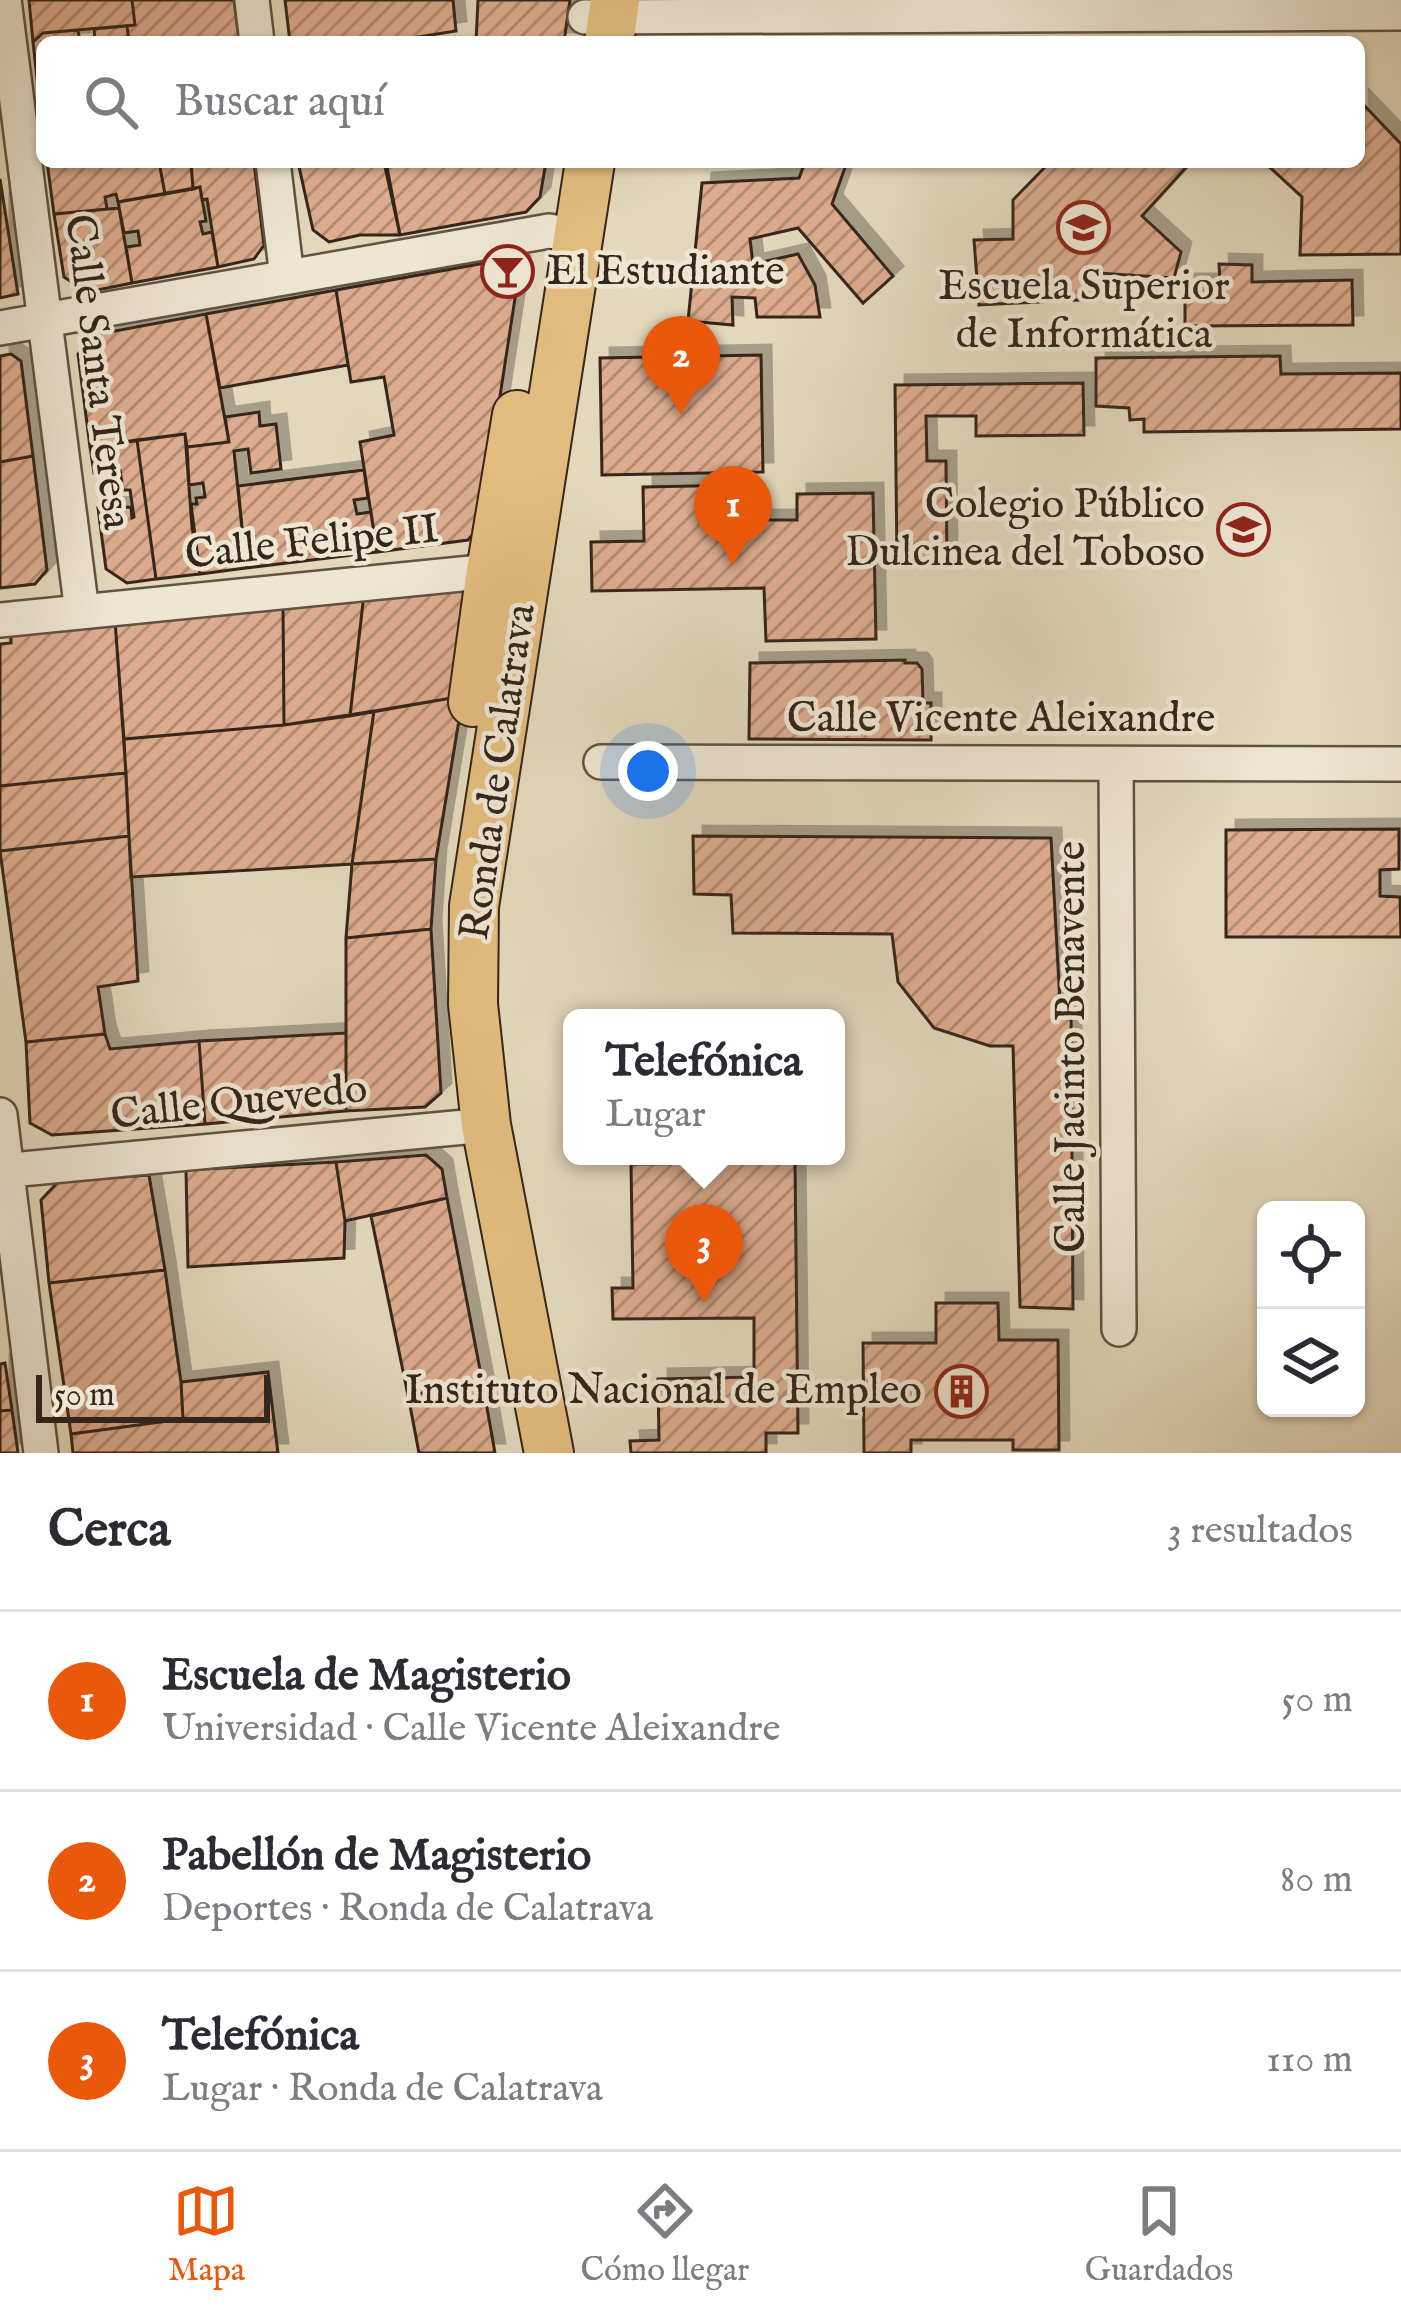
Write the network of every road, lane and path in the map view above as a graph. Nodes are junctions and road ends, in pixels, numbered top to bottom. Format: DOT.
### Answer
graph roads {
  1 [pos="4,0"];
  2 [pos="252,0"];
  3 [pos="1401,13"];
  4 [pos="598,20"];
  5 [pos="256,36"];
  6 [pos="274,168"];
  7 [pos="560,168"];
  8 [pos="588,168"];
  9 [pos="563,234"];
  10 [pos="287,277"];
  11 [pos="46,319"];
  12 [pos="0,328"];
  13 [pos="491,571"];
  14 [pos="82,612"];
  15 [pos="0,620"];
  16 [pos="601,762"];
  17 [pos="1401,764"];
  18 [pos="1116,765"];
  19 [pos="0,1115"];
  20 [pos="470,1126"];
  21 [pos="3,1171"];
  22 [pos="1119,1329"];
  23 [pos="41,1453"];
  24 [pos="517,1453"];
  25 [pos="548,1453"];
  1 -- 11 [label="street, Calle Santa Teresa"];
  2 -- 5 [label="street"];
  3 -- 4 [label="street"];
  6 -- 10 [label="street"];
  7 -- 9 [label="highway, Ronda de Calatrava"];
  8 -- 9 [label="highway, Ronda de Calatrava"];
  9 -- 10 [label="street"];
  9 -- 13 [label="highway, Ronda de Calatrava"];
  9 -- 20 [label="highway, Ronda de Calatrava"];
  10 -- 11 [label="street"];
  11 -- 12 [label="street"];
  11 -- 14 [label="street, Calle Santa Teresa"];
  13 -- 14 [label="street, Calle Felipe II"];
  13 -- 20 [label="highway, Ronda de Calatrava"];
  14 -- 15 [label="street, Calle Felipe II"];
  16 -- 18 [label="street, Calle Vicente Aleixandre"];
  17 -- 18 [label="street, Calle Vicente Aleixandre"];
  18 -- 22 [label="street, Calle Jacinto Benavente"];
  19 -- 21 [label="street"];
  20 -- 21 [label="street, Calle Quevedo"];
  20 -- 24 [label="highway, Ronda de Calatrava"];
  20 -- 25 [label="highway, Ronda de Calatrava"];
  21 -- 23 [label="street"];
}
